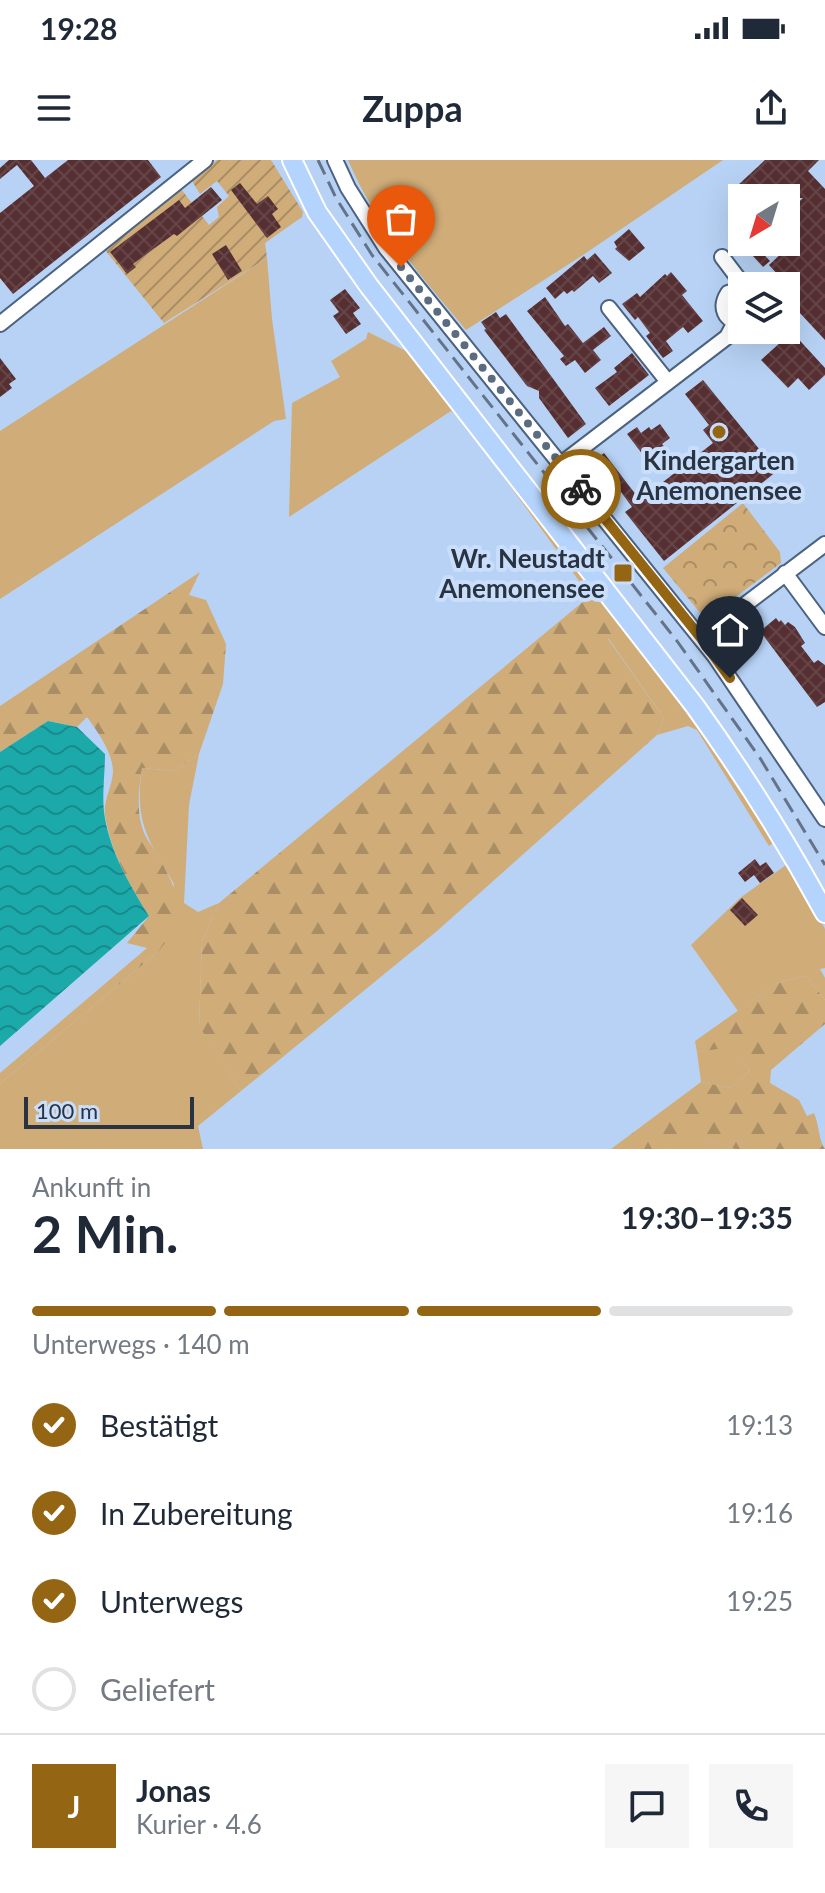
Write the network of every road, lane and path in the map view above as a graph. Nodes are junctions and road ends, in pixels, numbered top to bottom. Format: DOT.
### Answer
graph roads {
  1 [pos="205,160"];
  2 [pos="292,160"];
  3 [pos="335,160"];
  4 [pos="722,257"];
  5 [pos="732,272"];
  6 [pos="728,293"];
  7 [pos="609,308"];
  8 [pos="728,317"];
  9 [pos="0,324"];
  10 [pos="728,336"];
  11 [pos="668,382"];
  12 [pos="561,464"];
  13 [pos="825,544"];
  14 [pos="785,573"];
  15 [pos="825,627"];
  16 [pos="701,638"];
  17 [pos="825,819"];
  18 [pos="825,913"];
  1 -- 9 [label="street"];
  2 -- 18 [label="main road"];
  3 -- 12 [label="street"];
  4 -- 5 [label="street"];
  6 -- 8 [label="street"];
  7 -- 11 [label="street"];
  10 -- 11 [label="street"];
  11 -- 12 [label="street"];
  12 -- 16 [label="street"];
  13 -- 14 [label="street"];
  14 -- 15 [label="street"];
  14 -- 16 [label="street"];
  16 -- 17 [label="street"];
}
